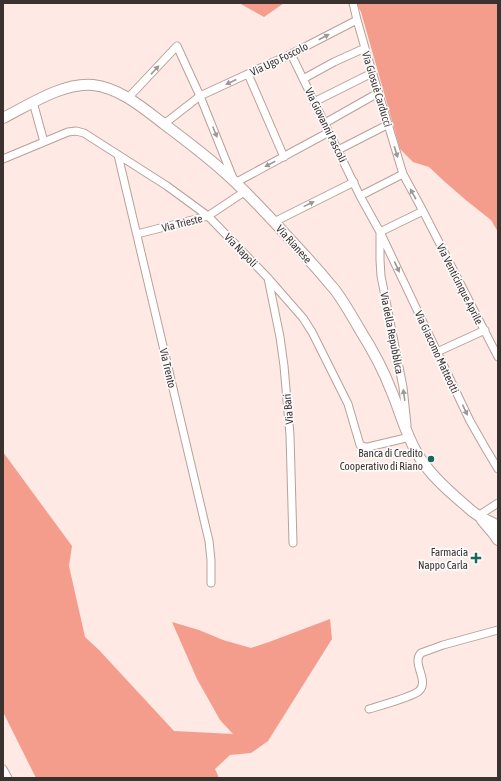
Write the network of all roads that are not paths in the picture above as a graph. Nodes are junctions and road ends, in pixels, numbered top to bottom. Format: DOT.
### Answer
graph roads {
  1 [pos="353,3"];
  2 [pos="357,20"];
  3 [pos="364,48"];
  4 [pos="291,54"];
  5 [pos="372,73"];
  6 [pos="248,74"];
  7 [pos="303,79"];
  8 [pos="378,93"];
  9 [pos="200,96"];
  10 [pos="128,98"];
  11 [pos="33,102"];
  12 [pos="314,102"];
  13 [pos="3,118"];
  14 [pos="325,123"];
  15 [pos="164,124"];
  16 [pos="387,125"];
  17 [pos="330,132"];
  18 [pos="44,142"];
  19 [pos="338,150"];
  20 [pos="118,155"];
  21 [pos="284,156"];
  22 [pos="3,159"];
  23 [pos="403,174"];
  24 [pos="354,182"];
  25 [pos="235,183"];
  26 [pos="244,192"];
  27 [pos="360,196"];
  28 [pos="423,211"];
  29 [pos="208,216"];
  30 [pos="274,222"];
  31 [pos="380,232"];
  32 [pos="137,234"];
  33 [pos="268,278"];
  34 [pos="484,330"];
  35 [pos="437,352"];
  36 [pos="498,357"];
  37 [pos="409,435"];
  38 [pos="498,469"];
  39 [pos="498,503"];
  40 [pos="478,516"];
  41 [pos="498,526"];
  42 [pos="498,540"];
  43 [pos="293,543"];
  44 [pos="211,583"];
  45 [pos="498,630"];
  46 [pos="368,709"];
  47 [pos="3,769"];
  48 [pos="8,778"];
  1 -- 2 [label="street, Via Giosuè Carducci"];
  2 -- 3 [label="street, Via Giosuè Carducci"];
  4 -- 2 [label="street, Via Ugo Foscolo, one-way"];
  3 -- 5 [label="street, Via Giosuè Carducci"];
  3 -- 7 [label="street"];
  4 -- 6 [label="street, Via Ugo Foscolo"];
  4 -- 7 [label="street, Via Giovanni Pascoli"];
  5 -- 8 [label="street, Via Giosuè Carducci"];
  5 -- 12 [label="street"];
  6 -- 9 [label="street, Via Ugo Foscolo, one-way"];
  6 -- 21 [label="street"];
  7 -- 12 [label="street, Via Giovanni Pascoli"];
  8 -- 14 [label="street"];
  8 -- 16 [label="street, Via Giosuè Carducci"];
  10 -- 9 [label="street, one-way"];
  9 -- 15 [label="street, Via Ugo Foscolo"];
  9 -- 25 [label="street, one-way"];
  10 -- 11 [label="main road, Via Rianese"];
  10 -- 15 [label="main road, Via Rianese"];
  11 -- 13 [label="main road, Via Rianese"];
  11 -- 18 [label="street"];
  12 -- 14 [label="street, Via Giovanni Pascoli"];
  14 -- 17 [label="street, Via Giovanni Pascoli"];
  15 -- 25 [label="main road, Via Rianese"];
  16 -- 19 [label="street"];
  16 -- 23 [label="street, Via Giosuè Carducci, one-way"];
  17 -- 19 [label="street, Via Giovanni Pascoli"];
  17 -- 21 [label="street"];
  18 -- 20 [label="street, Via Napoli"];
  18 -- 22 [label="street, Via Napoli"];
  19 -- 24 [label="street, Via Giovanni Pascoli"];
  20 -- 29 [label="street, Via Napoli"];
  20 -- 32 [label="street, Via Trento"];
  21 -- 25 [label="street, one-way"];
  23 -- 27 [label="street"];
  28 -- 23 [label="street, Via Giosuè Carducci, one-way"];
  24 -- 27 [label="street, Via Giovanni Pascoli"];
  30 -- 24 [label="street, one-way"];
  25 -- 26 [label="main road, Via Rianese"];
  26 -- 29 [label="street, Via Trieste"];
  26 -- 30 [label="main road, Via Rianese"];
  27 -- 31 [label="street, Via Giacomo Matteotti"];
  28 -- 31 [label="street"];
  28 -- 34 [label="street, Via Venticinque Aprile"];
  29 -- 32 [label="street, Via Trieste"];
  29 -- 33 [label="street, Via Napoli"];
  30 -- 37 [label="main road, Via Rianese"];
  31 -- 35 [label="street, Via Giacomo Matteotti, one-way"];
  37 -- 31 [label="street, Via della Repubblica, one-way"];
  32 -- 44 [label="street, Via Trento"];
  33 -- 37 [label="street, Via Napoli"];
  33 -- 43 [label="street, Via Bari"];
  34 -- 35 [label="street"];
  34 -- 36 [label="street, Via Venticinque Aprile"];
  35 -- 38 [label="street, Via Giacomo Matteotti, one-way"];
  37 -- 40 [label="main road, Via Rianese"];
  39 -- 40 [label="street"];
  40 -- 41 [label="main road, Via Rianese"];
  40 -- 42 [label="main road"];
  45 -- 46 [label="street"];
  47 -- 48 [label="street"];
}
